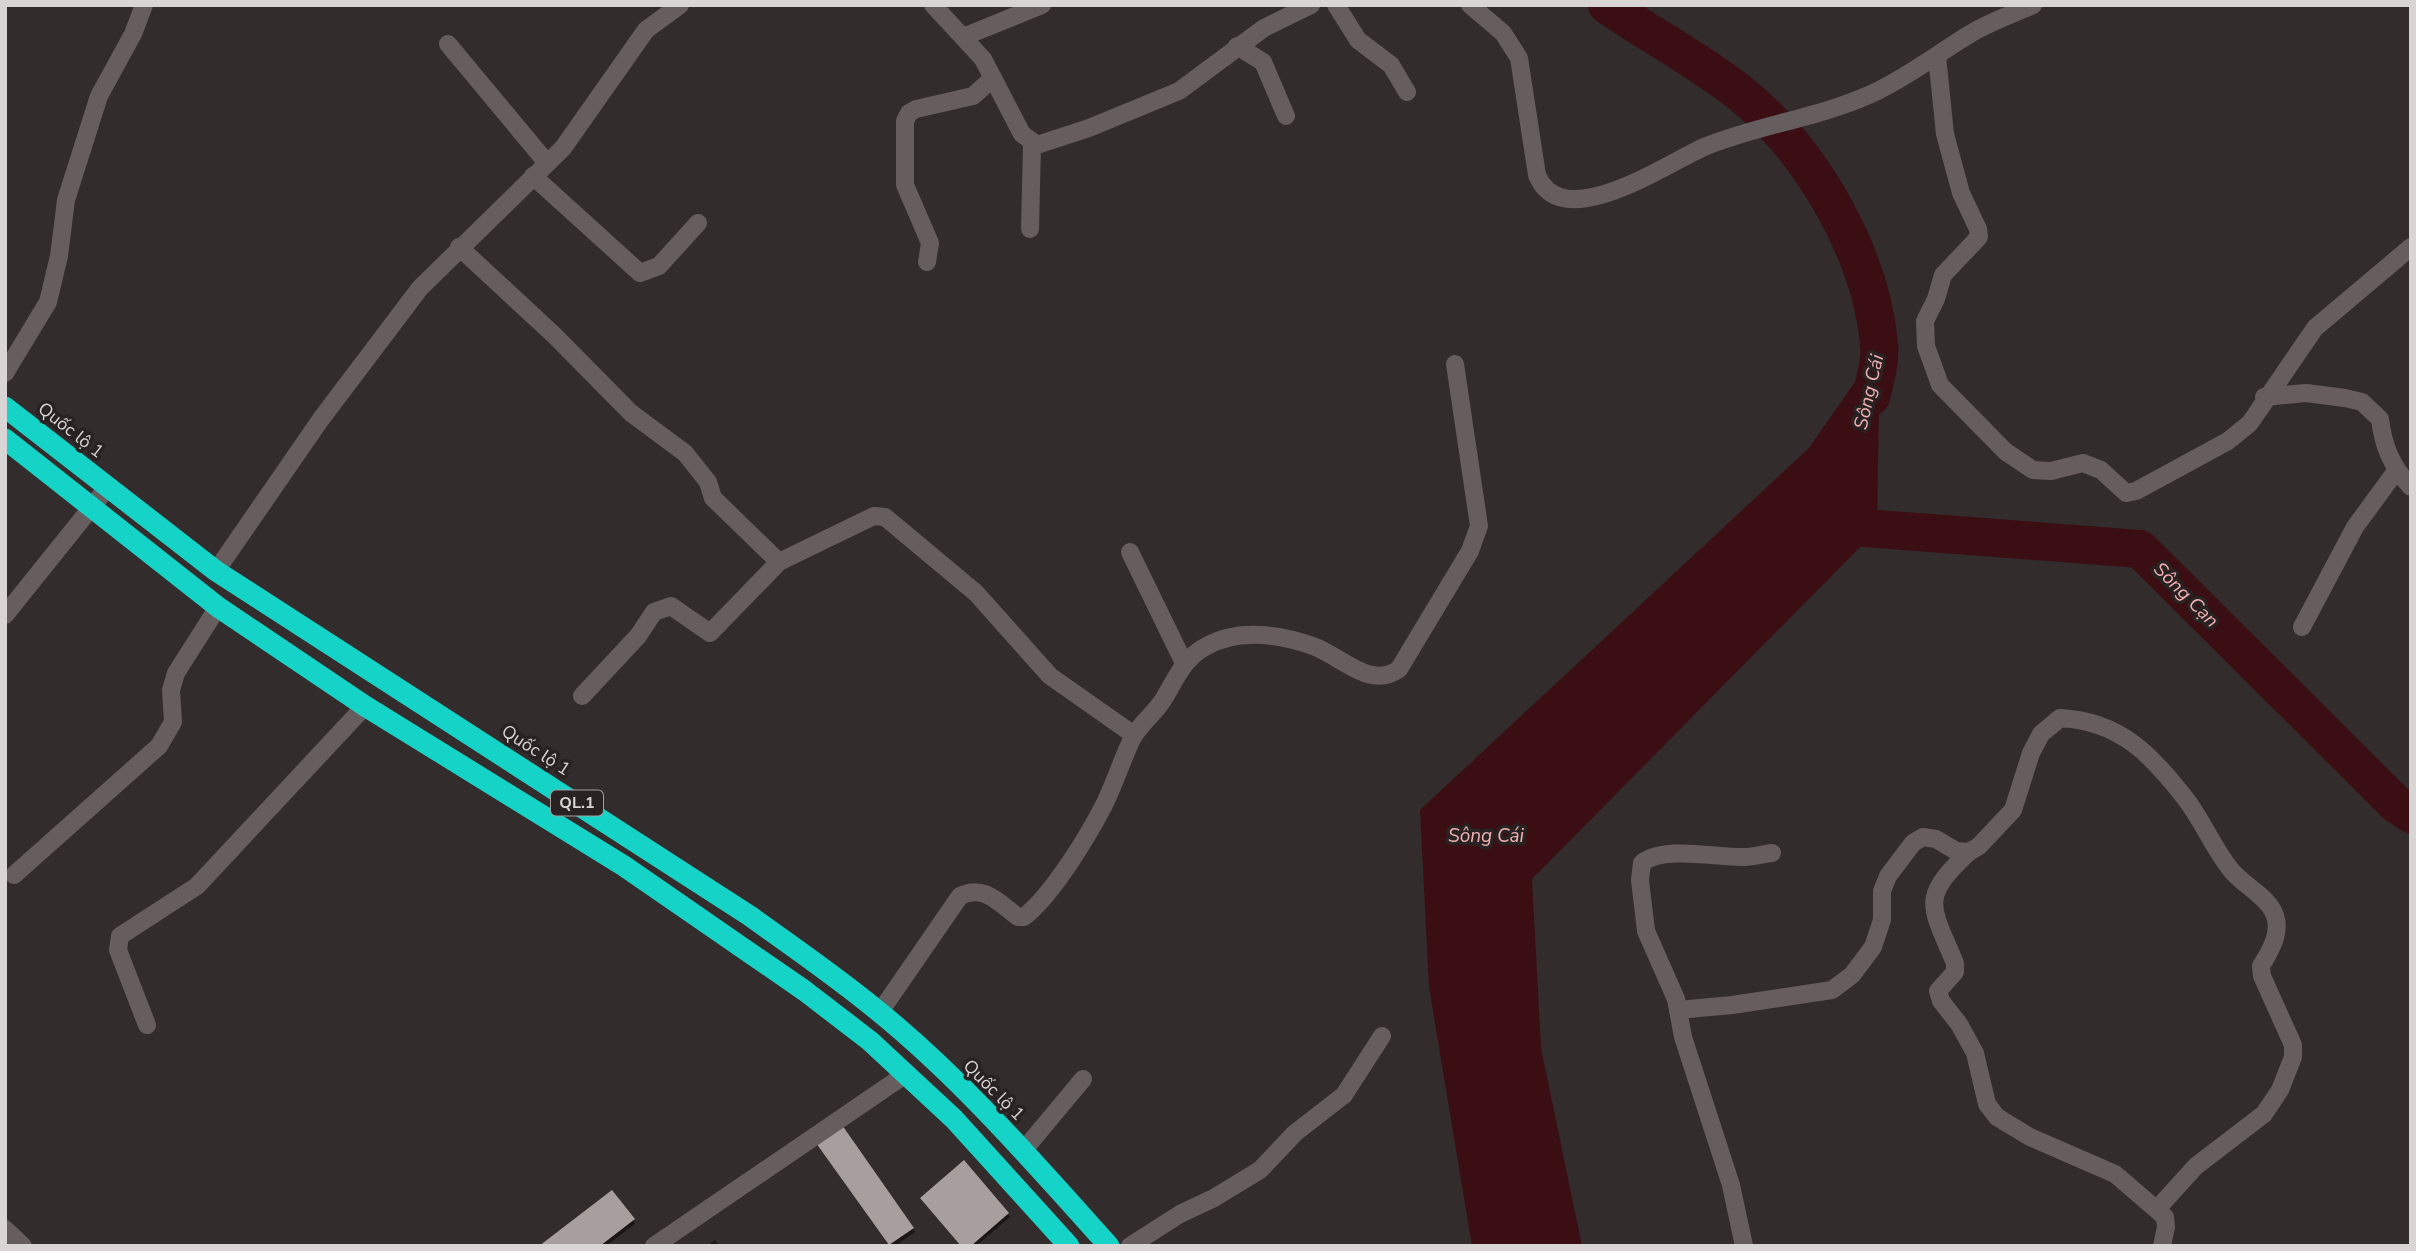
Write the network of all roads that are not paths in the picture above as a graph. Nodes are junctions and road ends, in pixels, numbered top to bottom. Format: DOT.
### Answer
graph roads {
  1 [pos="144,5"];
  2 [pos="680,5"];
  3 [pos="933,5"];
  4 [pos="1042,5"];
  5 [pos="1311,5"];
  6 [pos="1336,5"];
  7 [pos="1470,5"];
  8 [pos="2033,5"];
  9 [pos="963,37"];
  10 [pos="448,44"];
  11 [pos="1237,46"];
  12 [pos="1937,56"];
  13 [pos="993,78"];
  14 [pos="1406,92"];
  15 [pos="1286,116"];
  16 [pos="1032,144"];
  17 [pos="547,163"];
  18 [pos="533,176"];
  19 [pos="698,223"];
  20 [pos="1030,229"];
  21 [pos="459,247"];
  22 [pos="2411,247"];
  23 [pos="927,262"];
  24 [pos="1455,364"];
  25 [pos="5,373"];
  26 [pos="2264,397"];
  27 [pos="5,407"];
  28 [pos="5,439"];
  29 [pos="2396,471"];
  30 [pos="2411,486"];
  31 [pos="107,488"];
  32 [pos="93,508"];
  33 [pos="1130,552"];
  34 [pos="779,562"];
  35 [pos="216,571"];
  36 [pos="218,607"];
  37 [pos="5,615"];
  38 [pos="2302,627"];
  39 [pos="1184,663"];
  40 [pos="582,696"];
  41 [pos="365,706"];
  42 [pos="1134,735"];
  43 [pos="1969,852"];
  44 [pos="1772,853"];
  45 [pos="14,875"];
  46 [pos="1678,1010"];
  47 [pos="880,1012"];
  48 [pos="147,1025"];
  49 [pos="1382,1036"];
  50 [pos="905,1074"];
  51 [pos="1083,1079"];
  52 [pos="1023,1151"];
  53 [pos="2157,1209"];
  54 [pos="5,1229"];
  55 [pos="23,1246"];
  56 [pos="654,1246"];
  57 [pos="1069,1246"];
  58 [pos="1109,1246"];
  59 [pos="1130,1246"];
  60 [pos="1744,1246"];
  61 [pos="2162,1246"];
  1 -- 25 [label="street"];
  2 -- 17 [label="street"];
  3 -- 9 [label="street"];
  4 -- 9 [label="street"];
  5 -- 11 [label="street"];
  6 -- 14 [label="street"];
  7 -- 12 [label="street"];
  8 -- 12 [label="street"];
  9 -- 13 [label="street"];
  10 -- 17 [label="street"];
  11 -- 15 [label="street"];
  11 -- 16 [label="street"];
  12 -- 26 [label="street"];
  13 -- 16 [label="street"];
  13 -- 23 [label="street"];
  16 -- 20 [label="street"];
  17 -- 18 [label="street"];
  18 -- 19 [label="street"];
  18 -- 21 [label="street"];
  21 -- 34 [label="street"];
  21 -- 35 [label="street"];
  22 -- 26 [label="street"];
  24 -- 39 [label="street"];
  26 -- 29 [label="street"];
  27 -- 31 [label="highway, Quốc lộ 1 / QL.1"];
  28 -- 32 [label="highway, QL.1"];
  29 -- 30 [label="street"];
  29 -- 38 [label="street"];
  31 -- 32 [label="street"];
  31 -- 35 [label="highway, Quốc lộ 1 / QL.1"];
  32 -- 36 [label="highway, QL.1"];
  32 -- 37 [label="street"];
  33 -- 39 [label="street"];
  34 -- 40 [label="street"];
  34 -- 42 [label="street"];
  35 -- 47 [label="highway, Quốc lộ 1 / QL.1"];
  36 -- 41 [label="highway, QL.1"];
  36 -- 45 [label="street"];
  39 -- 42 [label="street"];
  41 -- 48 [label="street"];
  41 -- 50 [label="highway, QL.1"];
  42 -- 47 [label="street"];
  43 -- 46 [label="street"];
  43 -- 53 [label="street"];
  43 -- 53 [label="street"];
  44 -- 46 [label="street"];
  46 -- 60 [label="street"];
  47 -- 52 [label="highway, Quốc lộ 1 / QL.1"];
  49 -- 59 [label="street"];
  50 -- 56 [label="street"];
  50 -- 57 [label="highway, QL.1"];
  51 -- 52 [label="street"];
  52 -- 58 [label="highway, Quốc lộ 1 / QL.1"];
  53 -- 61 [label="street"];
  54 -- 55 [label="street"];
}
